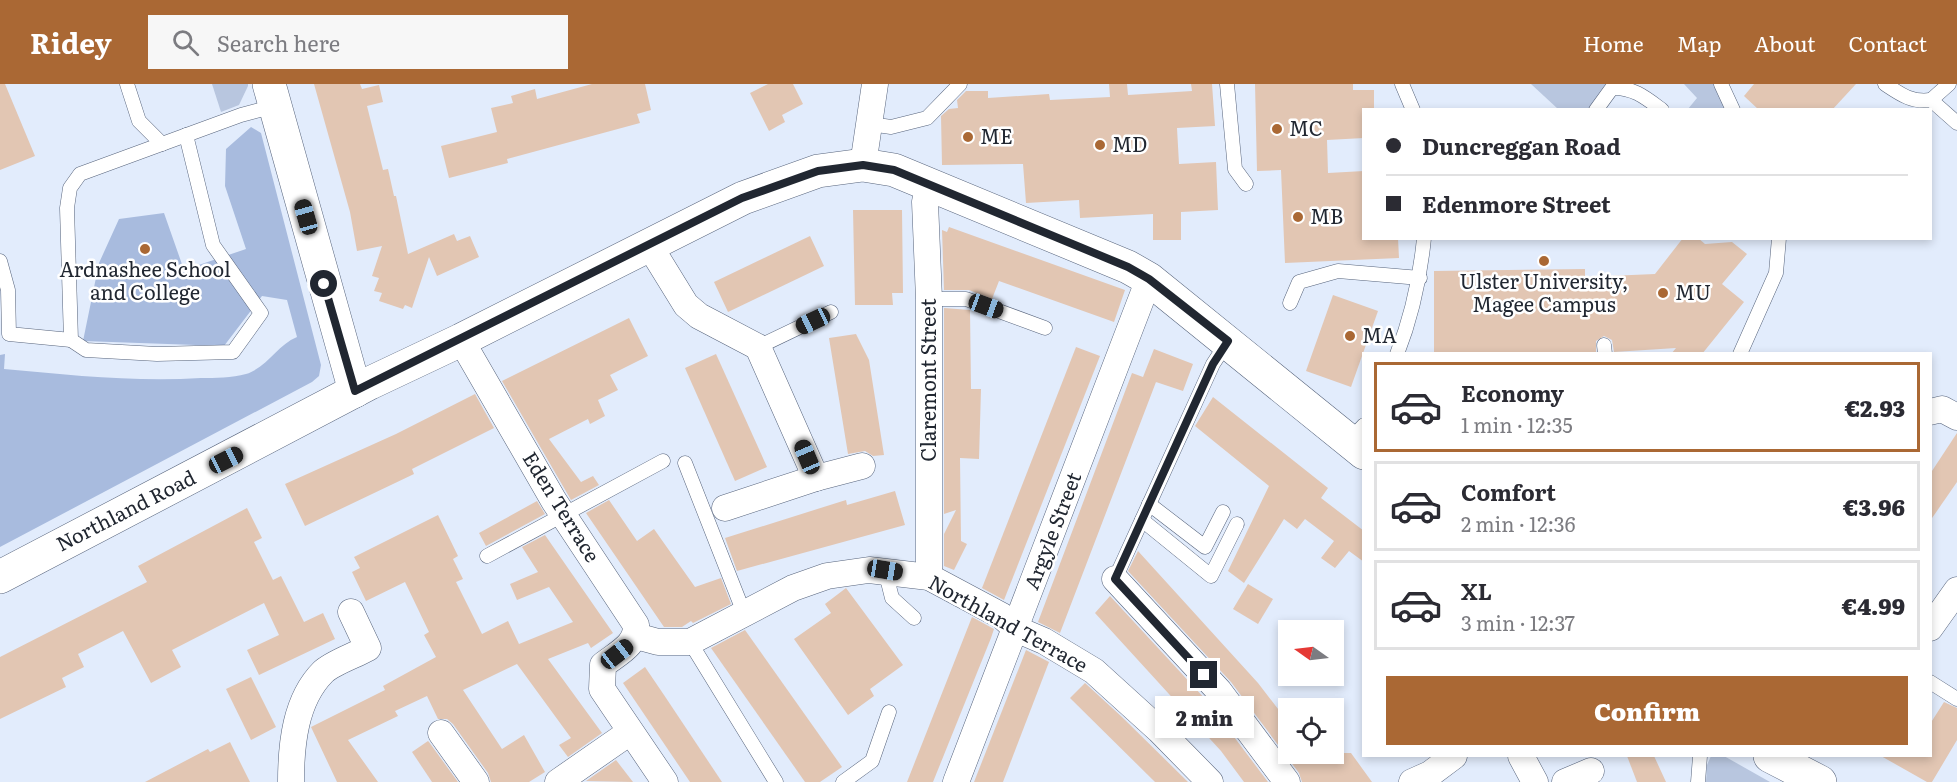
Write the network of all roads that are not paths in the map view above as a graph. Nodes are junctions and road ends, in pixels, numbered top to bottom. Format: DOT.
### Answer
graph roads {
  1 [pos="126,84"];
  2 [pos="874,84"];
  3 [pos="960,84"];
  4 [pos="1227,84"];
  5 [pos="1402,84"];
  6 [pos="1721,84"];
  7 [pos="1885,84"];
  8 [pos="1949,84"];
  9 [pos="272,95"];
  10 [pos="1930,100"];
  11 [pos="1412,108"];
  12 [pos="1597,108"];
  13 [pos="1659,108"];
  14 [pos="1732,108"];
  15 [pos="1957,123"];
  16 [pos="870,124"];
  17 [pos="186,135"];
  18 [pos="162,144"];
  19 [pos="863,165"];
  20 [pos="929,183"];
  21 [pos="1246,184"];
  22 [pos="1424,240"];
  23 [pos="1779,240"];
  24 [pos="649,245"];
  25 [pos="0,261"];
  26 [pos="1420,278"];
  27 [pos="1149,279"];
  28 [pos="929,298"];
  29 [pos="1290,303"];
  30 [pos="831,312"];
  31 [pos="1045,328"];
  32 [pos="5,336"];
  33 [pos="71,340"];
  34 [pos="462,340"];
  35 [pos="1228,341"];
  36 [pos="758,347"];
  37 [pos="1398,352"];
  38 [pos="1741,352"];
  39 [pos="355,391"];
  40 [pos="1932,412"];
  41 [pos="1957,417"];
  42 [pos="1358,440"];
  43 [pos="663,461"];
  44 [pos="685,463"];
  45 [pos="862,466"];
  46 [pos="816,478"];
  47 [pos="1149,504"];
  48 [pos="725,508"];
  49 [pos="1223,512"];
  50 [pos="564,516"];
  51 [pos="1142,520"];
  52 [pos="1237,524"];
  53 [pos="487,556"];
  54 [pos="885,570"];
  55 [pos="0,576"];
  56 [pos="929,577"];
  57 [pos="1115,579"];
  58 [pos="1957,590"];
  59 [pos="351,612"];
  60 [pos="744,613"];
  61 [pos="914,618"];
  62 [pos="1932,625"];
  63 [pos="1016,629"];
  64 [pos="636,636"];
  65 [pos="690,642"];
  66 [pos="1932,683"];
  67 [pos="1957,699"];
  68 [pos="889,712"];
  69 [pos="630,732"];
  70 [pos="441,733"];
  71 [pos="1453,757"];
  72 [pos="1522,757"];
  73 [pos="1700,757"];
  74 [pos="1772,757"];
  75 [pos="1591,771"];
  76 [pos="1426,779"];
  77 [pos="291,782"];
  78 [pos="476,782"];
  79 [pos="558,782"];
  80 [pos="665,782"];
  81 [pos="776,782"];
  82 [pos="843,782"];
  83 [pos="956,782"];
  84 [pos="1210,782"];
  85 [pos="1287,782"];
  86 [pos="1535,782"];
  87 [pos="1565,782"];
  88 [pos="1698,782"];
  89 [pos="1820,782"];
  1 -- 18 [label="lane"];
  2 -- 16 [label="street"];
  3 -- 16 [label="lane"];
  4 -- 21 [label="lane"];
  5 -- 11 [label="lane"];
  6 -- 14 [label="lane"];
  7 -- 10 [label="lane"];
  8 -- 10 [label="lane"];
  9 -- 17 [label="lane"];
  9 -- 39 [label="main road"];
  10 -- 15 [label="lane"];
  12 -- 13 [label="lane"];
  16 -- 19 [label="street"];
  17 -- 18 [label="lane"];
  17 -- 33 [label="lane"];
  18 -- 33 [label="lane"];
  19 -- 20 [label="main road, Northland Road"];
  19 -- 24 [label="main road, Northland Road"];
  20 -- 27 [label="main road, Northland Road"];
  20 -- 28 [label="street, Claremont Street"];
  22 -- 26 [label="lane"];
  23 -- 38 [label="lane"];
  24 -- 34 [label="main road, Northland Road"];
  24 -- 36 [label="street"];
  25 -- 32 [label="lane"];
  26 -- 29 [label="lane"];
  26 -- 37 [label="lane"];
  27 -- 35 [label="main road, Northland Road"];
  27 -- 63 [label="street, Argyle Street"];
  28 -- 31 [label="lane"];
  28 -- 56 [label="street, Claremont Street"];
  30 -- 36 [label="lane"];
  32 -- 33 [label="lane"];
  34 -- 39 [label="main road, Northland Road"];
  34 -- 50 [label="street, Eden Terrace"];
  35 -- 42 [label="main road, Northland Road"];
  35 -- 47 [label="lane"];
  36 -- 46 [label="street"];
  39 -- 55 [label="main road, Northland Road"];
  40 -- 41 [label="street"];
  43 -- 50 [label="lane"];
  44 -- 60 [label="lane"];
  45 -- 46 [label="street"];
  46 -- 48 [label="street"];
  47 -- 49 [label="lane"];
  47 -- 51 [label="lane"];
  50 -- 53 [label="lane"];
  50 -- 64 [label="street, Eden Terrace"];
  51 -- 52 [label="lane"];
  51 -- 57 [label="lane"];
  54 -- 56 [label="street, Northland Terrace"];
  54 -- 60 [label="street, Northland Terrace"];
  54 -- 61 [label="lane"];
  56 -- 63 [label="street, Northland Terrace"];
  57 -- 85 [label="street"];
  58 -- 62 [label="street"];
  59 -- 77 [label="street"];
  60 -- 65 [label="street, Northland Terrace"];
  63 -- 83 [label="street, Argyle Street"];
  63 -- 84 [label="street, Northland Terrace"];
  64 -- 65 [label="street, Northland Terrace"];
  64 -- 69 [label="street"];
  65 -- 81 [label="lane"];
  66 -- 67 [label="lane"];
  68 -- 82 [label="lane"];
  69 -- 79 [label="street"];
  69 -- 80 [label="street"];
  70 -- 78 [label="street"];
  71 -- 76 [label="street"];
  72 -- 86 [label="street"];
  73 -- 88 [label="lane"];
  74 -- 89 [label="main road"];
  75 -- 87 [label="street"];
}
